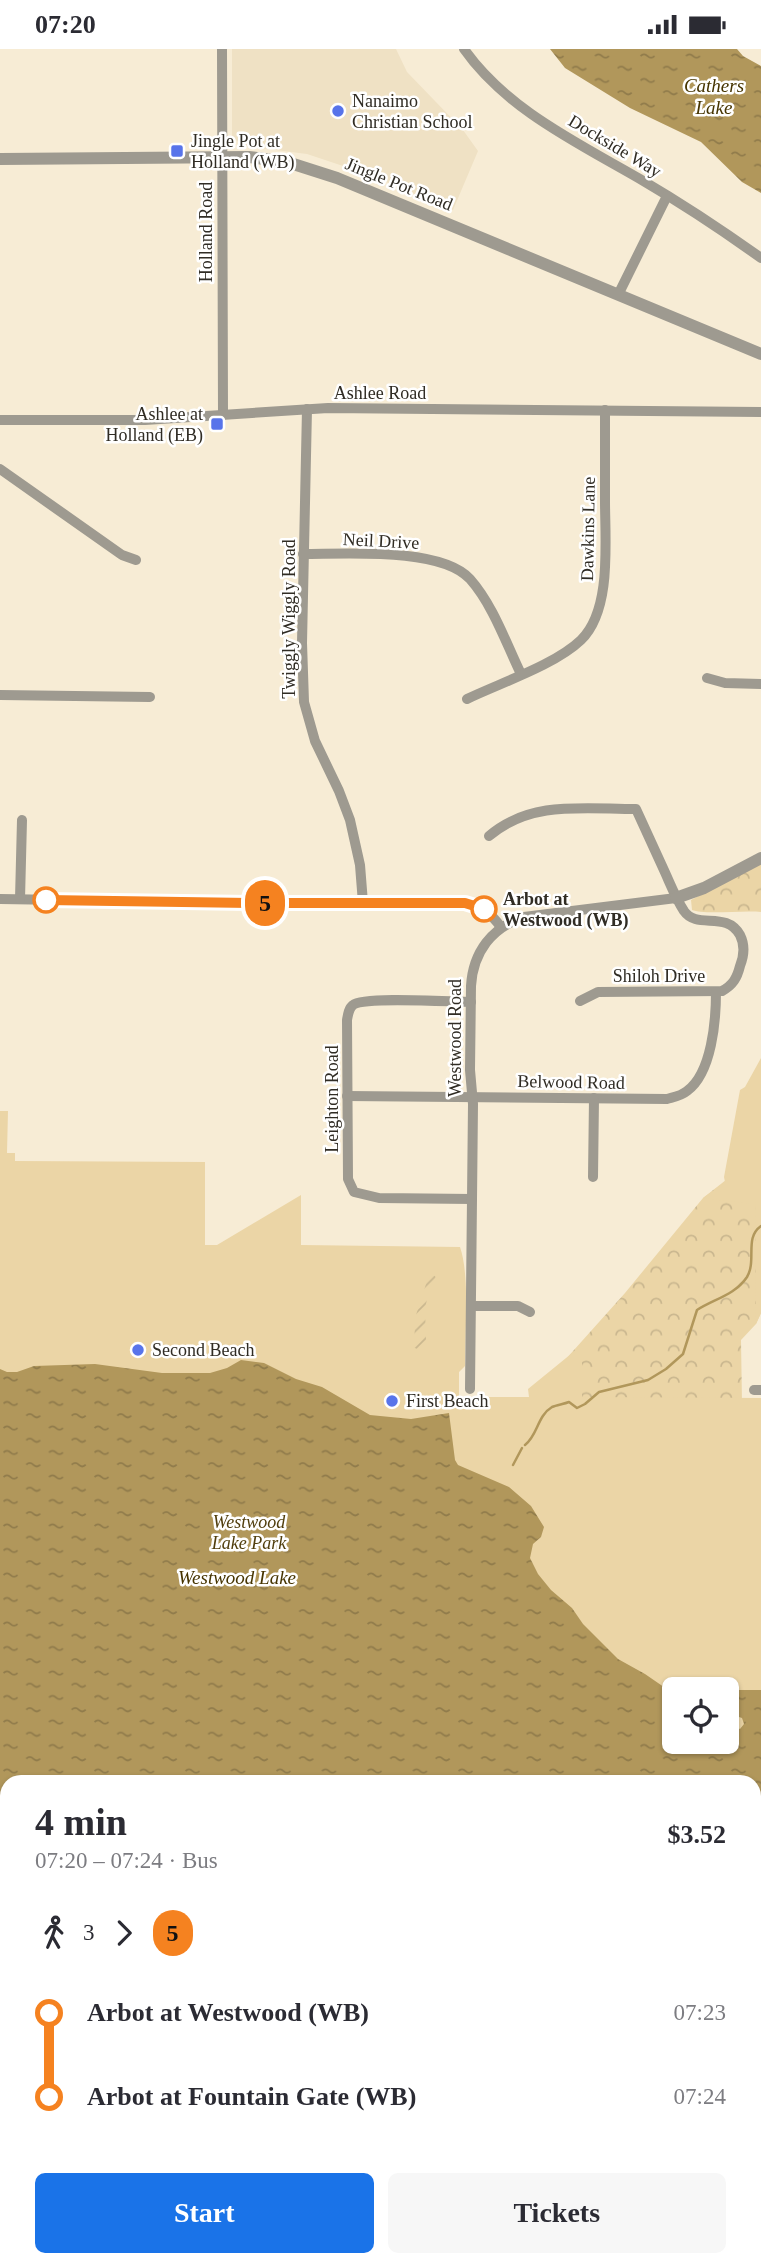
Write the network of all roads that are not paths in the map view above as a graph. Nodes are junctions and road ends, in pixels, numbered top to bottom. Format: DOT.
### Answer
graph roads {
  1 [pos="222,49"];
  2 [pos="464,49"];
  3 [pos="221,157"];
  4 [pos="0,159"];
  5 [pos="667,196"];
  6 [pos="761,258"];
  7 [pos="618,295"];
  8 [pos="761,354"];
  9 [pos="307,409"];
  10 [pos="605,410"];
  11 [pos="761,412"];
  12 [pos="223,415"];
  13 [pos="0,420"];
  14 [pos="0,469"];
  15 [pos="303,554"];
  16 [pos="136,560"];
  17 [pos="521,674"];
  18 [pos="707,678"];
  19 [pos="761,684"];
  20 [pos="0,695"];
  21 [pos="150,697"];
  22 [pos="467,699"];
  23 [pos="22,820"];
  24 [pos="489,836"];
  25 [pos="761,858"];
  26 [pos="676,898"];
  27 [pos="0,899"];
  28 [pos="20,899"];
  29 [pos="363,903"];
  30 [pos="501,926"];
  31 [pos="716,992"];
  32 [pos="580,1001"];
  33 [pos="471,1002"];
  34 [pos="347,1096"];
  35 [pos="472,1097"];
  36 [pos="594,1098"];
  37 [pos="593,1177"];
  38 [pos="472,1199"];
  39 [pos="471,1306"];
  40 [pos="530,1312"];
  41 [pos="470,1389"];
  1 -- 3 [label="street, Holland Road"];
  2 -- 5 [label="street, Dockside Way"];
  3 -- 4 [label="street, Jingle Pot Road"];
  3 -- 7 [label="street, Jingle Pot Road"];
  3 -- 12 [label="street, Holland Road"];
  5 -- 6 [label="street, Dockside Way"];
  5 -- 7 [label="street"];
  7 -- 8 [label="street, Jingle Pot Road"];
  9 -- 10 [label="street, Ashlee Road"];
  9 -- 12 [label="street, Ashlee Road"];
  9 -- 15 [label="street, Twiggly Wiggly Road"];
  10 -- 11 [label="street, Ashlee Road"];
  10 -- 17 [label="street, Dawkins Lane"];
  12 -- 13 [label="street, Ashlee Road"];
  14 -- 16 [label="street"];
  15 -- 17 [label="street, Neil Drive"];
  15 -- 29 [label="street, Twiggly Wiggly Road"];
  17 -- 22 [label="street, Dawkins Lane"];
  18 -- 19 [label="street"];
  20 -- 21 [label="street"];
  23 -- 28 [label="street"];
  24 -- 26 [label="street"];
  25 -- 26 [label="street"];
  26 -- 30 [label="street"];
  26 -- 31 [label="street, Shiloh Drive"];
  27 -- 28 [label="street"];
  28 -- 29 [label="street"];
  29 -- 30 [label="street"];
  30 -- 33 [label="street, Westwood Road"];
  31 -- 32 [label="street, Shiloh Drive"];
  31 -- 36 [label="street, Belwood Road"];
  33 -- 34 [label="street, Leighton Road"];
  33 -- 35 [label="street, Westwood Road"];
  34 -- 35 [label="street, Belwood Road"];
  34 -- 38 [label="street, Leighton Road"];
  35 -- 36 [label="street, Belwood Road"];
  35 -- 38 [label="street, Westwood Road"];
  36 -- 37 [label="street"];
  38 -- 39 [label="street, Westwood Road"];
  39 -- 40 [label="street"];
  39 -- 41 [label="street, Westwood Road"];
}
